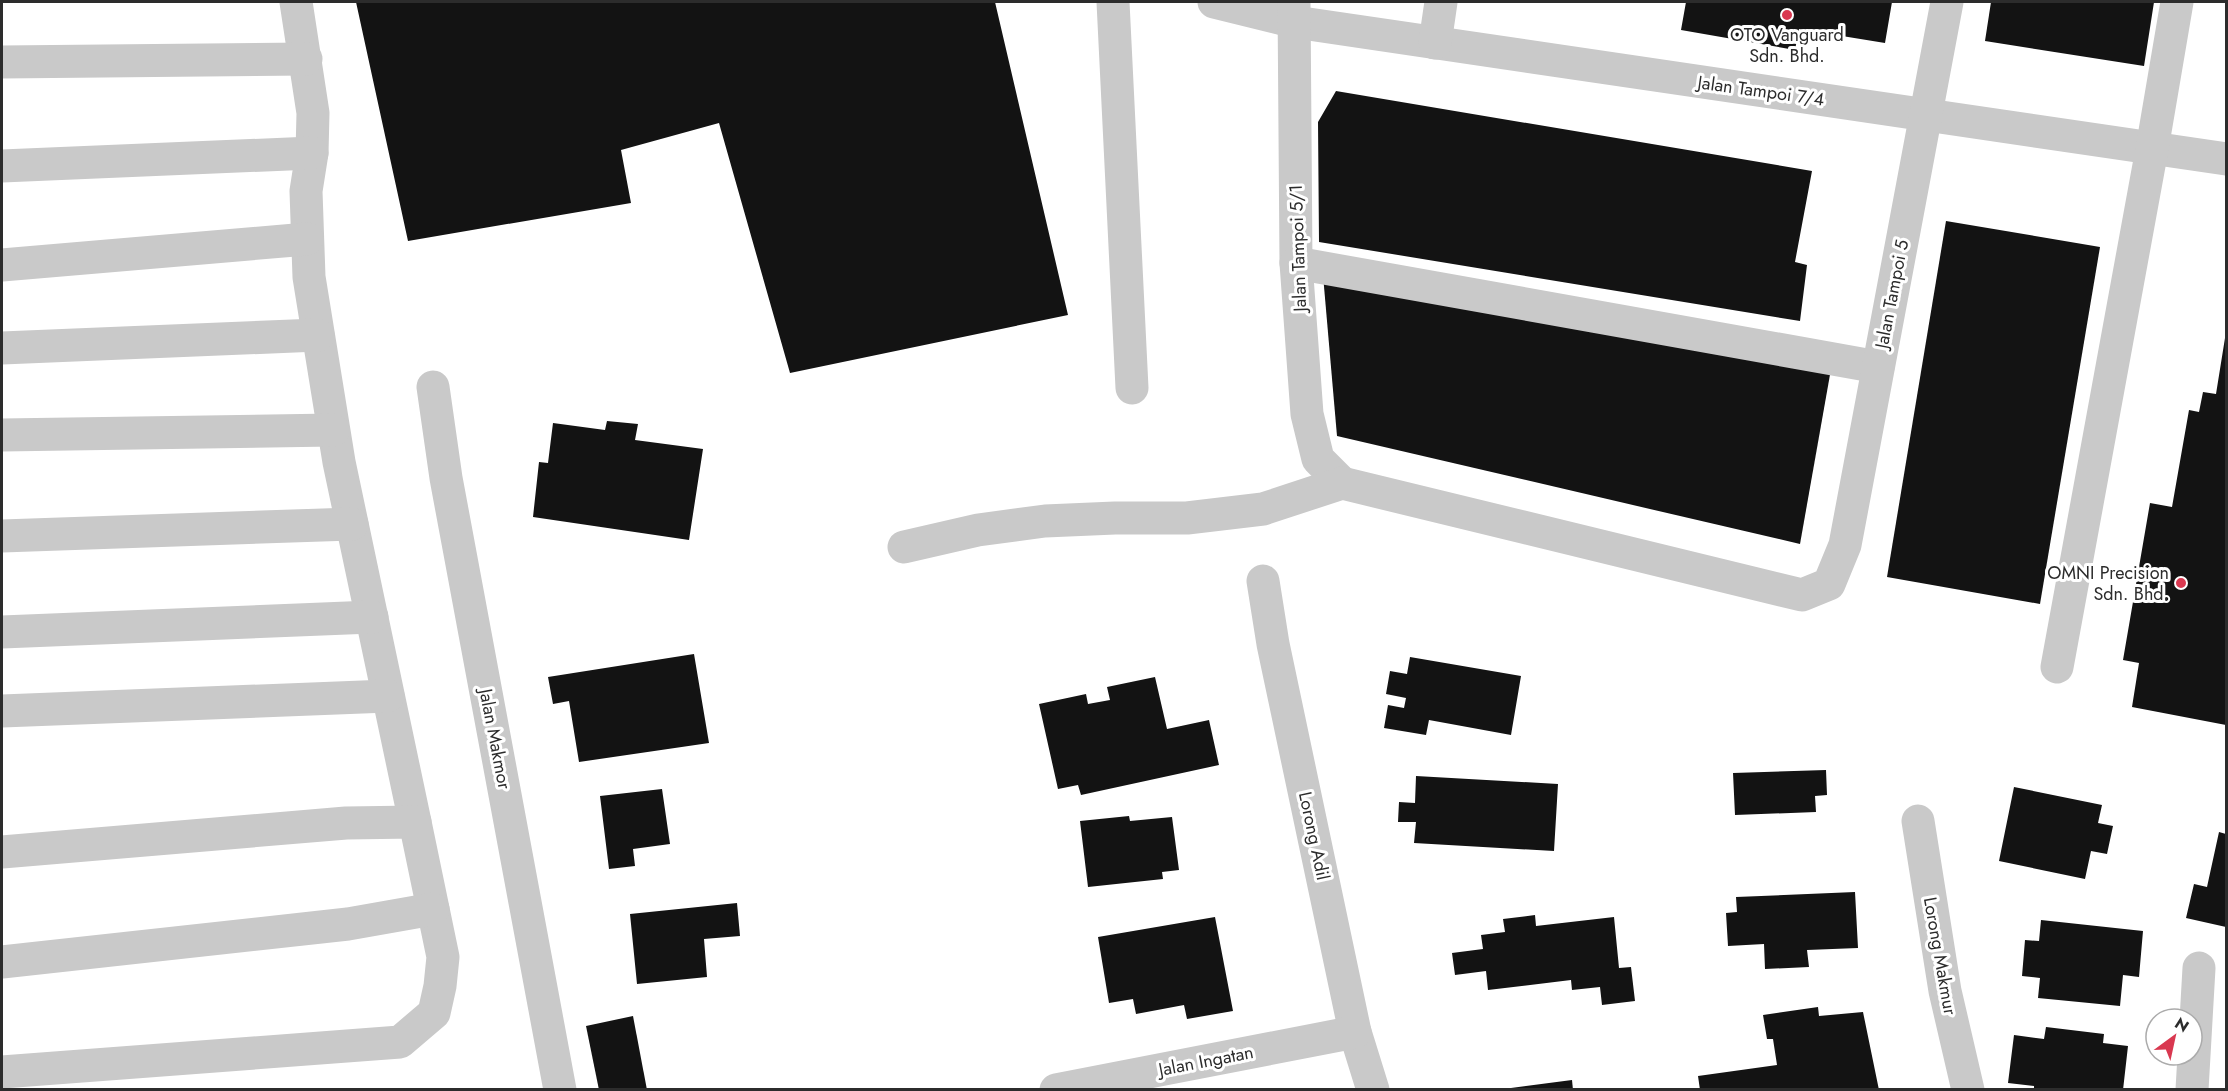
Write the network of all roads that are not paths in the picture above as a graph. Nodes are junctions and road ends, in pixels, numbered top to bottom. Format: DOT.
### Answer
graph roads {
  1 [pos="296,2"];
  2 [pos="1113,2"];
  3 [pos="1214,2"];
  4 [pos="1441,2"];
  5 [pos="1947,2"];
  6 [pos="2177,2"];
  7 [pos="1294,12"];
  8 [pos="1435,43"];
  9 [pos="306,59"];
  10 [pos="2,63"];
  11 [pos="1926,115"];
  12 [pos="2152,149"];
  13 [pos="312,153"];
  14 [pos="2226,159"];
  15 [pos="2,166"];
  16 [pos="307,239"];
  17 [pos="1296,263"];
  18 [pos="2,265"];
  19 [pos="318,335"];
  20 [pos="2,348"];
  21 [pos="1878,367"];
  22 [pos="433,387"];
  23 [pos="1132,388"];
  24 [pos="333,430"];
  25 [pos="2,435"];
  26 [pos="1342,483"];
  27 [pos="352,524"];
  28 [pos="2,536"];
  29 [pos="904,547"];
  30 [pos="1263,581"];
  31 [pos="372,617"];
  32 [pos="2,632"];
  33 [pos="2057,667"];
  34 [pos="388,696"];
  35 [pos="2,711"];
  36 [pos="1918,821"];
  37 [pos="415,822"];
  38 [pos="2,852"];
  39 [pos="433,909"];
  40 [pos="2,962"];
  41 [pos="2199,968"];
  42 [pos="1355,1032"];
  43 [pos="2,1072"];
  44 [pos="560,1089"];
  45 [pos="1056,1089"];
  46 [pos="1372,1089"];
  47 [pos="1968,1089"];
  48 [pos="2192,1089"];
  1 -- 9 [label="street"];
  2 -- 23 [label="street"];
  3 -- 7 [label="street, Jalan Tampoi 7/4"];
  4 -- 8 [label="street"];
  5 -- 11 [label="street, Jalan Tampoi 5"];
  6 -- 12 [label="street"];
  7 -- 8 [label="street, Jalan Tampoi 7/4"];
  7 -- 17 [label="street, Jalan Tampoi 5/1"];
  8 -- 11 [label="street, Jalan Tampoi 7/4"];
  9 -- 10 [label="street"];
  9 -- 13 [label="street"];
  11 -- 12 [label="street, Jalan Tampoi 7/4"];
  11 -- 21 [label="street, Jalan Tampoi 5"];
  12 -- 14 [label="street, Jalan Tampoi 7/4"];
  12 -- 33 [label="street"];
  13 -- 15 [label="street"];
  13 -- 16 [label="street"];
  16 -- 18 [label="street"];
  16 -- 19 [label="street"];
  17 -- 21 [label="street"];
  17 -- 26 [label="street, Jalan Tampoi 5/1"];
  19 -- 20 [label="street"];
  19 -- 24 [label="street"];
  21 -- 26 [label="street, Jalan Tampoi 5"];
  22 -- 44 [label="street, Jalan Makmor"];
  24 -- 25 [label="street"];
  24 -- 27 [label="street"];
  26 -- 29 [label="street"];
  27 -- 28 [label="street"];
  27 -- 31 [label="street"];
  30 -- 42 [label="street, Lorong Adil"];
  31 -- 32 [label="street"];
  31 -- 34 [label="street"];
  34 -- 35 [label="street"];
  34 -- 37 [label="street"];
  36 -- 47 [label="street, Lorong Makmur"];
  37 -- 38 [label="street"];
  37 -- 39 [label="street"];
  39 -- 40 [label="street"];
  39 -- 43 [label="street"];
  41 -- 48 [label="street"];
  42 -- 45 [label="street, Jalan Ingatan"];
  42 -- 46 [label="street, Lorong Adil"];
}
